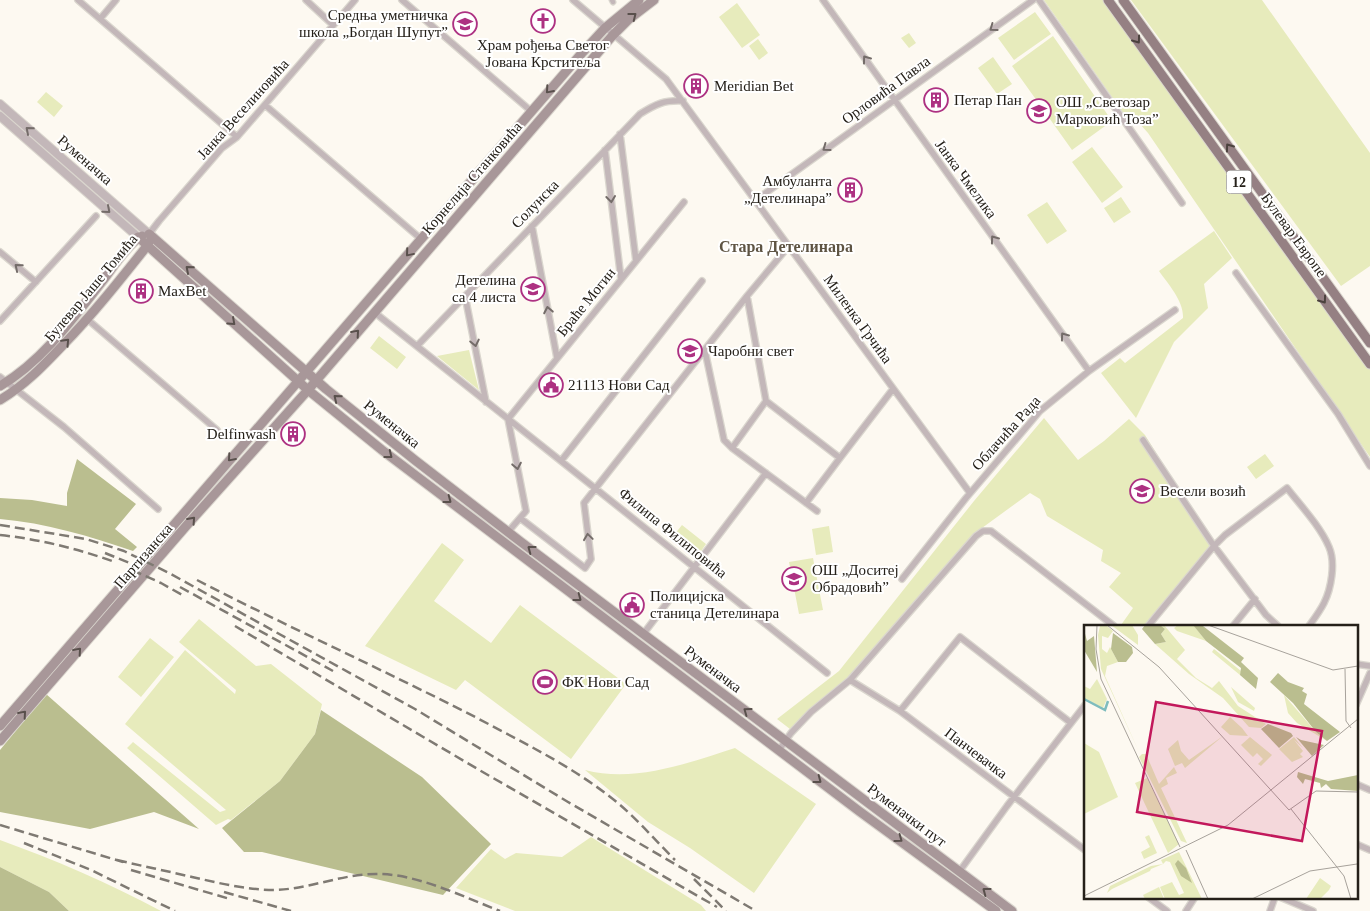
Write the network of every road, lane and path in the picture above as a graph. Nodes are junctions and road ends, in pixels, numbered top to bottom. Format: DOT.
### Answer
graph roads {
  1 [pos="78,0"];
  2 [pos="116,0"];
  3 [pos="306,0"];
  4 [pos="355,0"];
  5 [pos="402,0"];
  6 [pos="573,0"];
  7 [pos="639,0"];
  8 [pos="654,0"];
  9 [pos="823,0"];
  10 [pos="1033,0"];
  11 [pos="1039,0"];
  12 [pos="1108,0"];
  13 [pos="1124,0"];
  14 [pos="100,19"];
  15 [pos="333,25"];
  16 [pos="605,28"];
  17 [pos="613,35"];
  18 [pos="894,99"];
  19 [pos="683,101"];
  20 [pos="0,104"];
  21 [pos="265,104"];
  22 [pos="531,112"];
  23 [pos="0,116"];
  24 [pos="620,134"];
  25 [pos="237,137"];
  26 [pos="605,150"];
  27 [pos="756,200"];
  28 [pos="684,202"];
  29 [pos="1182,203"];
  30 [pos="96,216"];
  31 [pos="532,226"];
  32 [pos="149,234"];
  33 [pos="138,237"];
  34 [pos="421,239"];
  35 [pos="147,246"];
  36 [pos="788,246"];
  37 [pos="0,252"];
  38 [pos="636,261"];
  39 [pos="1236,273"];
  40 [pos="621,279"];
  41 [pos="702,281"];
  42 [pos="36,282"];
  43 [pos="465,296"];
  44 [pos="747,296"];
  45 [pos="1175,310"];
  46 [pos="374,312"];
  47 [pos="88,319"];
  48 [pos="0,321"];
  49 [pos="1370,343"];
  50 [pos="417,346"];
  51 [pos="705,351"];
  52 [pos="557,358"];
  53 [pos="1370,364"];
  54 [pos="306,371"];
  55 [pos="1089,371"];
  56 [pos="316,380"];
  57 [pos="297,381"];
  58 [pos="2,382"];
  59 [pos="894,389"];
  60 [pos="16,390"];
  61 [pos="308,390"];
  62 [pos="0,400"];
  63 [pos="766,401"];
  64 [pos="486,402"];
  65 [pos="508,419"];
  66 [pos="217,430"];
  67 [pos="1143,440"];
  68 [pos="732,448"];
  69 [pos="840,458"];
  70 [pos="561,461"];
  71 [pos="1370,466"];
  72 [pos="766,473"];
  73 [pos="596,487"];
  74 [pos="970,493"];
  75 [pos="806,503"];
  76 [pos="158,509"];
  77 [pos="817,511"];
  78 [pos="520,518"];
  79 [pos="508,532"];
  80 [pos="1214,546"];
  81 [pos="695,566"];
  82 [pos="902,579"];
  83 [pos="1255,599"];
  84 [pos="1113,625"];
  85 [pos="1149,625"];
  86 [pos="1234,625"];
  87 [pos="1277,625"];
  88 [pos="1310,625"];
  89 [pos="644,634"];
  90 [pos="828,673"];
  91 [pos="1370,673"];
  92 [pos="850,680"];
  93 [pos="1358,701"];
  94 [pos="1084,706"];
  95 [pos="900,711"];
  96 [pos="1071,723"];
  97 [pos="0,726"];
  98 [pos="786,740"];
  99 [pos="0,741"];
  100 [pos="779,750"];
  101 [pos="1358,785"];
  102 [pos="1370,790"];
  103 [pos="1014,798"];
  104 [pos="1358,845"];
  105 [pos="1084,849"];
  106 [pos="1370,850"];
  107 [pos="959,872"];
  108 [pos="1149,898"];
  109 [pos="1195,898"];
  110 [pos="1275,898"];
  111 [pos="1282,898"];
  112 [pos="996,911"];
  113 [pos="1012,911"];
  114 [pos="1167,911"];
  115 [pos="1186,911"];
  116 [pos="1270,911"];
  117 [pos="1313,911"];
  1 -- 14 [label="street"];
  2 -- 14 [label="street"];
  3 -- 15 [label="street"];
  4 -- 15 [label="street, Јанка Веселиновића"];
  5 -- 22 [label="street"];
  6 -- 16 [label="street, Миленка Грчића"];
  7 -- 16 [label="main road, Корнелија Станковића"];
  17 -- 8 [label="main road, Корнелија Станковића, one-way"];
  18 -- 9 [label="street, Јанка Чмелика, one-way"];
  10 -- 18 [label="street, Орловића Павла, one-way"];
  11 -- 29 [label="street"];
  12 -- 53 [label="main road, Булевар Европе / 12, one-way"];
  49 -- 13 [label="main road, Булевар Европе / 12, one-way"];
  14 -- 25 [label="street"];
  15 -- 21 [label="street, Јанка Веселиновића"];
  16 -- 17 [label="street, Миленка Грчића"];
  16 -- 22 [label="main road, Корнелија Станковића, one-way"];
  17 -- 19 [label="street, Миленка Грчића"];
  17 -- 46 [label="main road, Корнелија Станковића"];
  18 -- 27 [label="street, Орловића Павла, one-way"];
  55 -- 18 [label="street, Јанка Чмелика, one-way"];
  19 -- 24 [label="street, Солунска"];
  19 -- 27 [label="street, Миленка Грчића"];
  32 -- 20 [label="street, Руменачка, one-way"];
  21 -- 25 [label="street, Јанка Веселиновића"];
  21 -- 34 [label="street"];
  22 -- 34 [label="main road, Корнелија Станковића"];
  23 -- 33 [label="street, Руменачка, one-way"];
  24 -- 26 [label="street, Солунска"];
  24 -- 38 [label="street"];
  25 -- 32 [label="street, Јанка Веселиновића"];
  26 -- 31 [label="street, Солунска"];
  26 -- 40 [label="street, one-way"];
  27 -- 36 [label="street, Миленка Грчића"];
  28 -- 38 [label="street, Браће Могин"];
  30 -- 42 [label="street"];
  31 -- 43 [label="street, Солунска"];
  52 -- 31 [label="street, one-way"];
  32 -- 33 [label="main road, Булевар Јаше Томића"];
  32 -- 35 [label="main road, Булевар Јаше Томића"];
  54 -- 32 [label="main road, Руменачка, one-way"];
  33 -- 35 [label="main road, Руменачка"];
  33 -- 58 [label="main road, Булевар Јаше Томића"];
  34 -- 54 [label="main road, Корнелија Станковића, one-way"];
  35 -- 47 [label="main road, Булевар Јаше Томића"];
  35 -- 57 [label="main road, Руменачка, one-way"];
  36 -- 44 [label="street"];
  36 -- 59 [label="street, Миленка Грчића"];
  42 -- 37 [label="street, one-way"];
  38 -- 40 [label="street, Браће Могин"];
  39 -- 71 [label="street"];
  40 -- 52 [label="street, Браће Могин"];
  41 -- 70 [label="street"];
  42 -- 48 [label="street"];
  43 -- 50 [label="street, Солунска"];
  43 -- 64 [label="street, one-way"];
  44 -- 51 [label="street"];
  44 -- 63 [label="street"];
  45 -- 55 [label="street, Облачића Рада"];
  46 -- 50 [label="street, Филипа Филиповића"];
  56 -- 46 [label="main road, Корнелија Станковића, one-way"];
  60 -- 47 [label="main road, Булевар Јаше Томића, one-way"];
  47 -- 66 [label="street"];
  50 -- 64 [label="street, Филипа Филиповића"];
  51 -- 68 [label="street"];
  51 -- 73 [label="street"];
  52 -- 65 [label="street, Браће Могин"];
  54 -- 56 [label="main road, Руменачка"];
  54 -- 57 [label="main road, Корнелија Станковића"];
  55 -- 74 [label="street, Облачића Рада"];
  56 -- 61 [label="main road, Партизанска"];
  79 -- 56 [label="main road, Руменачка, one-way"];
  57 -- 61 [label="main road, Руменачка"];
  57 -- 97 [label="main road, Партизанска, one-way"];
  58 -- 60 [label="street"];
  59 -- 69 [label="street"];
  59 -- 74 [label="street, Миленка Грчића"];
  60 -- 62 [label="main road, Булевар Јаше Томића"];
  60 -- 76 [label="street"];
  99 -- 61 [label="main road, Партизанска, one-way"];
  61 -- 100 [label="main road, Руменачка, one-way"];
  63 -- 68 [label="street"];
  63 -- 69 [label="street"];
  64 -- 65 [label="street, Филипа Филиповића"];
  65 -- 70 [label="street, Филипа Филиповића"];
  65 -- 78 [label="street, one-way"];
  67 -- 80 [label="street"];
  68 -- 72 [label="street"];
  69 -- 75 [label="street"];
  70 -- 73 [label="street, Филипа Филиповића"];
  72 -- 75 [label="street"];
  72 -- 81 [label="street"];
  78 -- 73 [label="street, Филипа Филиповића, one-way"];
  73 -- 81 [label="street, Филипа Филиповића"];
  74 -- 82 [label="street, Облачића Рада"];
  75 -- 77 [label="street"];
  78 -- 79 [label="street"];
  89 -- 79 [label="main road, Руменачка, one-way"];
  80 -- 83 [label="street"];
  80 -- 85 [label="street"];
  80 -- 88 [label="street"];
  81 -- 89 [label="street"];
  81 -- 90 [label="street, Филипа Филиповића"];
  83 -- 86 [label="street"];
  83 -- 87 [label="street"];
  84 -- 92 [label="street"];
  98 -- 89 [label="main road, Руменачка, one-way"];
  91 -- 93 [label="street"];
  92 -- 95 [label="street, Панчевачка"];
  92 -- 98 [label="street"];
  94 -- 96 [label="street"];
  95 -- 96 [label="street"];
  95 -- 103 [label="street, Панчевачка"];
  96 -- 103 [label="street"];
  98 -- 100 [label="street"];
  98 -- 107 [label="main road, Руменачки пут"];
  100 -- 112 [label="main road, Руменачки пут, one-way"];
  101 -- 102 [label="street"];
  103 -- 105 [label="street, Панчевачка"];
  103 -- 107 [label="street"];
  104 -- 106 [label="street"];
  113 -- 107 [label="main road, Руменачки пут, one-way"];
  108 -- 114 [label="street"];
  109 -- 115 [label="street"];
  110 -- 116 [label="street"];
  111 -- 117 [label="street"];
}
